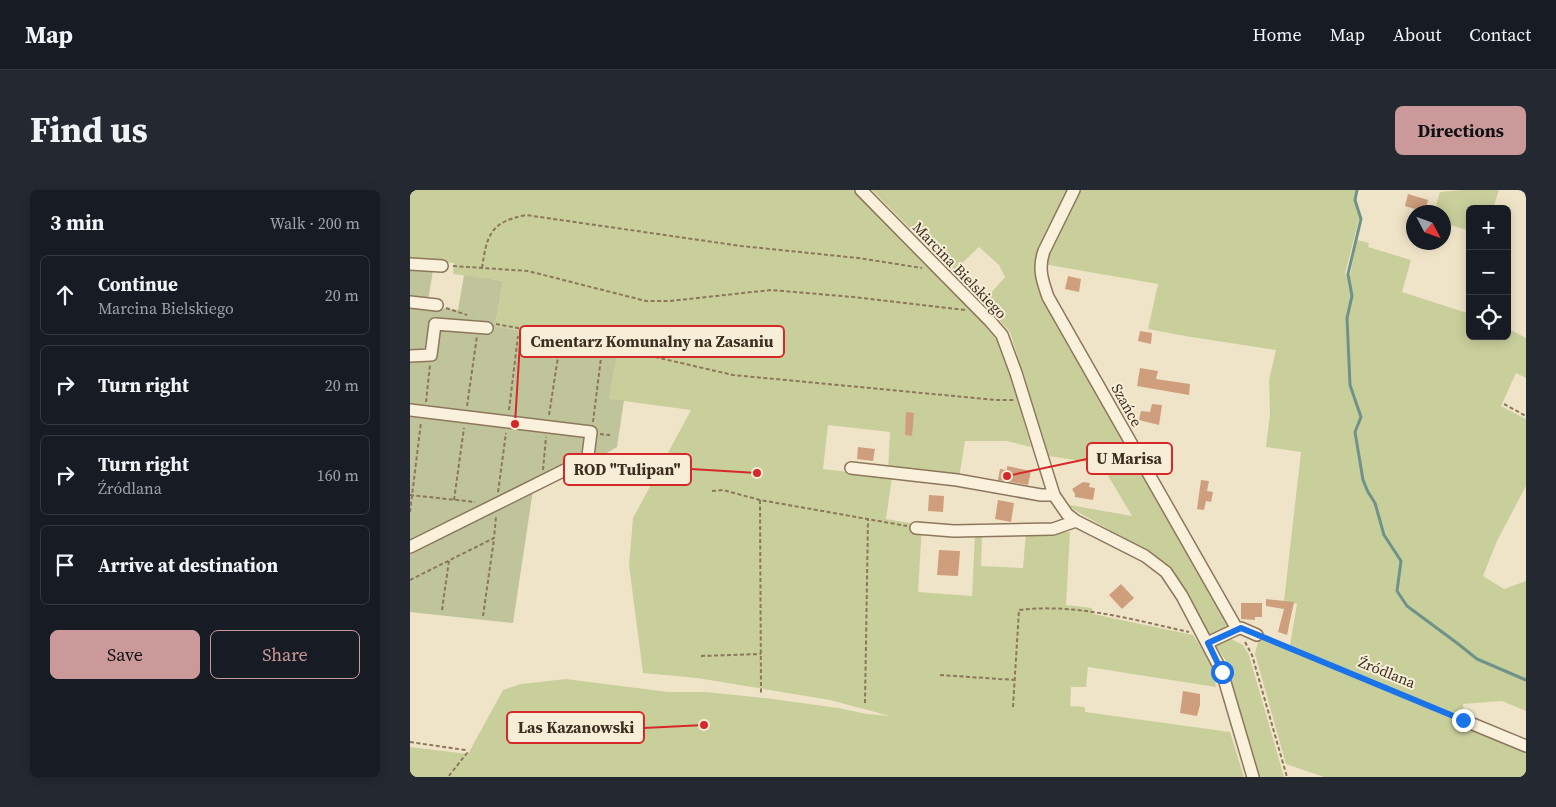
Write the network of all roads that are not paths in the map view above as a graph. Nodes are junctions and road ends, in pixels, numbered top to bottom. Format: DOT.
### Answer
graph roads {
  1 [pos="861,190"];
  2 [pos="1074,190"];
  3 [pos="410,264"];
  4 [pos="442,266"];
  5 [pos="410,302"];
  6 [pos="437,305"];
  7 [pos="487,327"];
  8 [pos="410,356"];
  9 [pos="410,410"];
  10 [pos="851,468"];
  11 [pos="1054,495"];
  12 [pos="1076,521"];
  13 [pos="916,528"];
  14 [pos="410,548"];
  15 [pos="1237,629"];
  16 [pos="1257,634"];
  17 [pos="1208,643"];
  18 [pos="1463,720"];
  19 [pos="1526,746"];
  20 [pos="1253,777"];
  1 -- 11 [label="street, Marcina Bielskiego"];
  2 -- 15 [label="street, Szańce"];
  3 -- 4 [label="street"];
  5 -- 6 [label="street"];
  7 -- 8 [label="street"];
  9 -- 14 [label="street"];
  10 -- 11 [label="street"];
  11 -- 12 [label="street, Marcina Bielskiego"];
  12 -- 13 [label="street"];
  12 -- 17 [label="street, Marcina Bielskiego"];
  15 -- 16 [label="street"];
  15 -- 17 [label="street"];
  17 -- 20 [label="street, Marcina Bielskiego"];
  18 -- 19 [label="street"];
}
